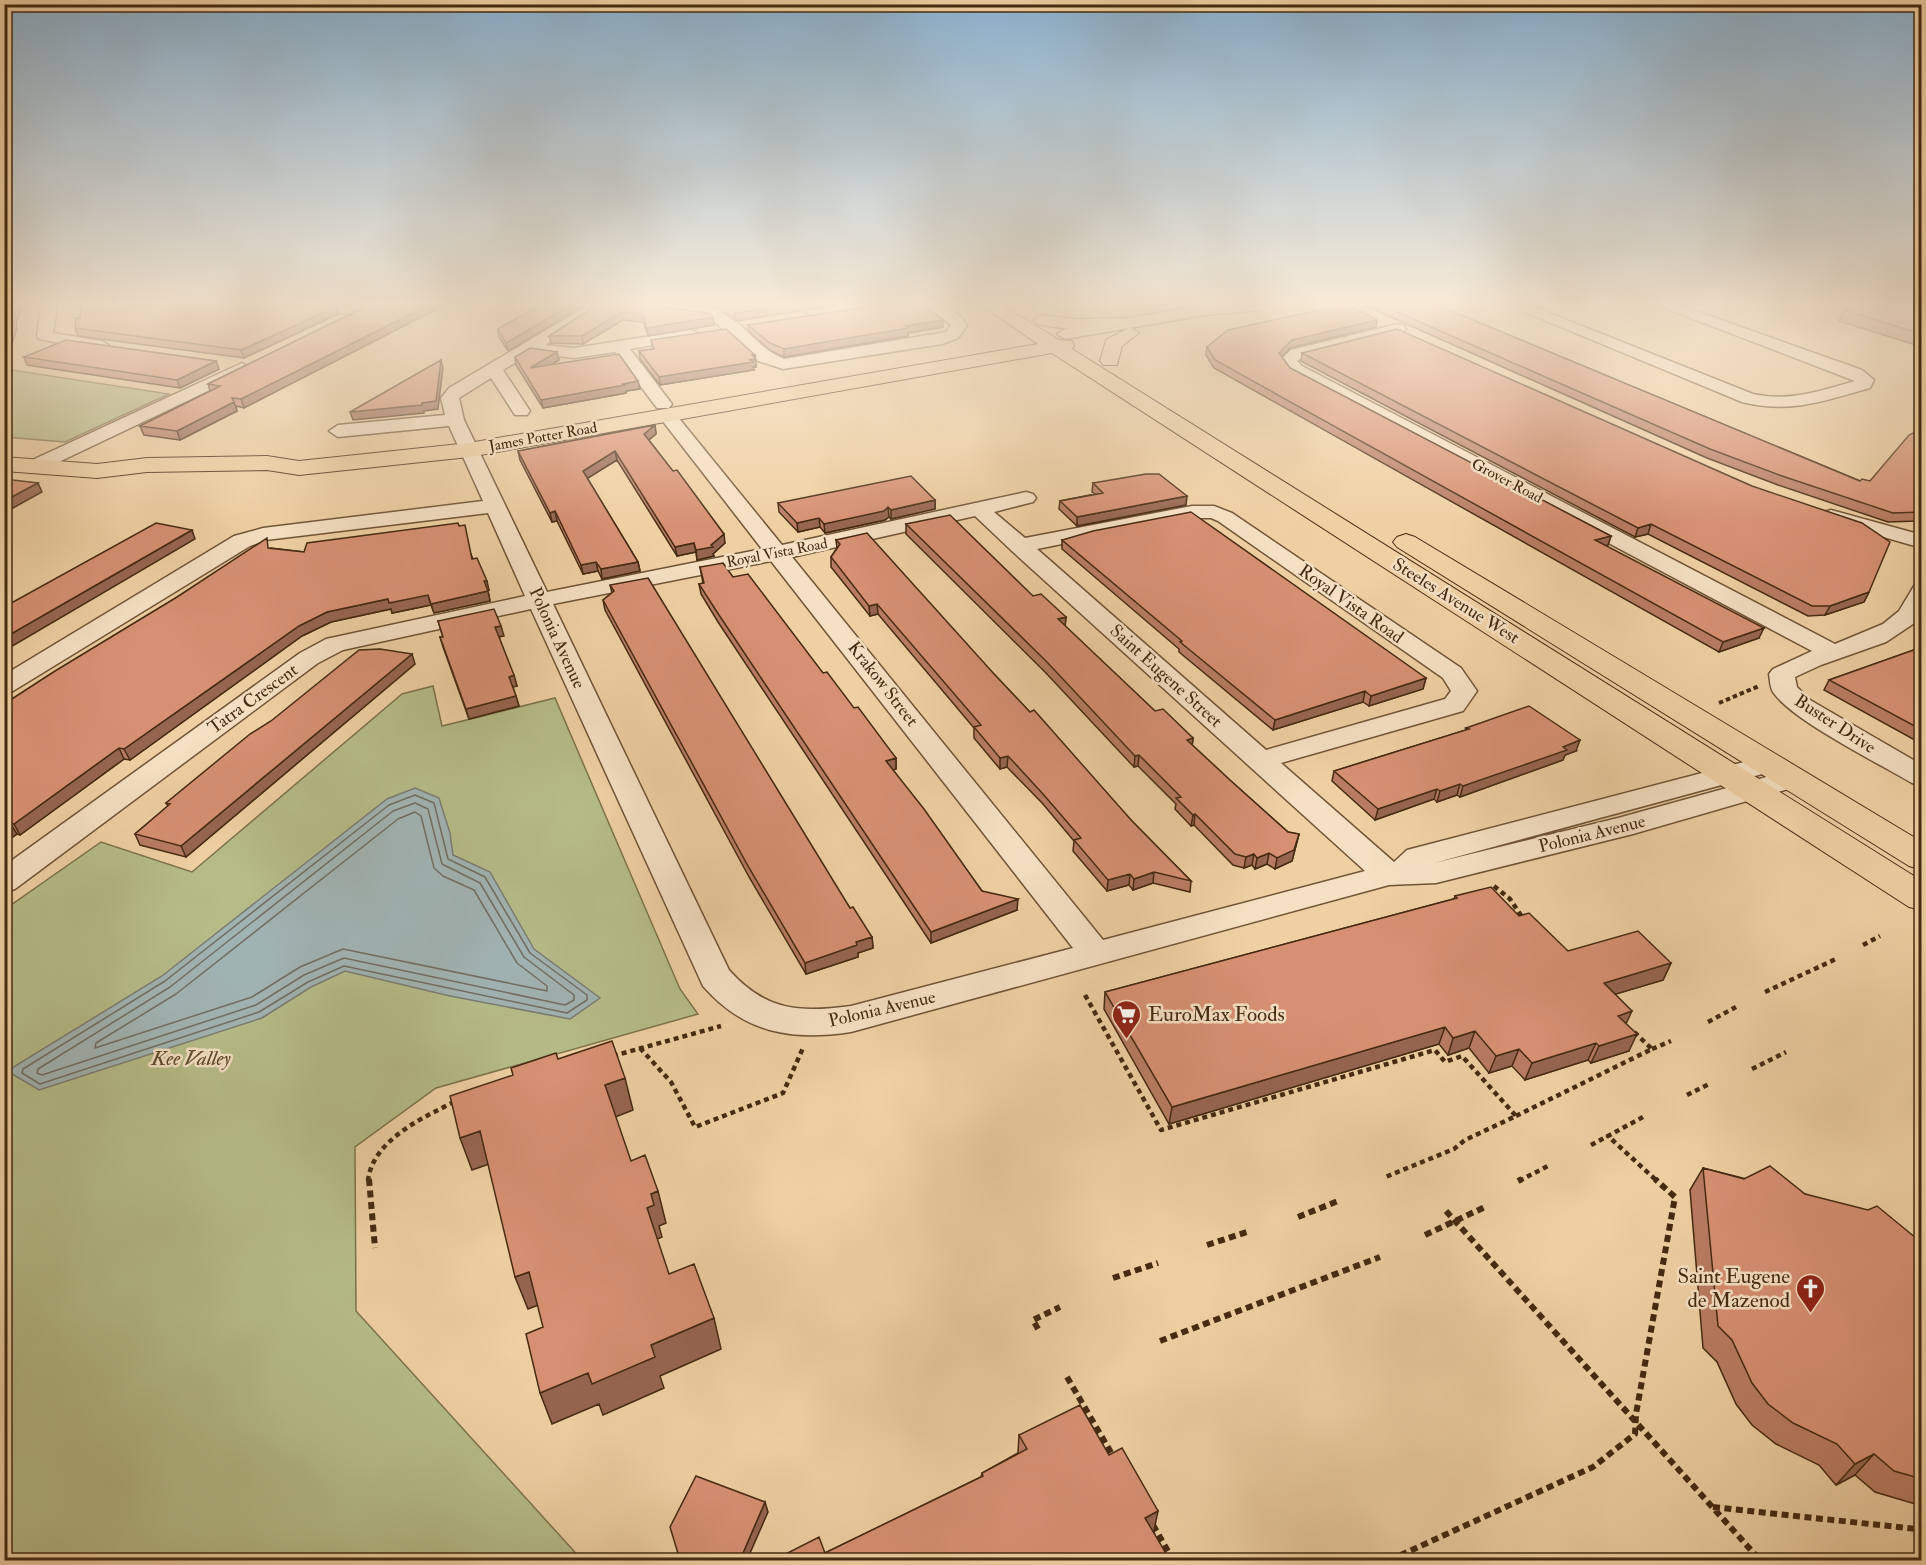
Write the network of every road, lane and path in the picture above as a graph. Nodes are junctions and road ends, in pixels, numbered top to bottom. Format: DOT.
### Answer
graph roads {
  1 [pos="221,378"];
  2 [pos="478,378"];
  3 [pos="500,378"];
  4 [pos="643,378"];
  5 [pos="844,378"];
  6 [pos="1121,378"];
  7 [pos="1124,378"];
  8 [pos="1311,378"];
  9 [pos="1698,378"];
  10 [pos="1862,378"];
  11 [pos="665,409"];
  12 [pos="521,411"];
  13 [pos="338,432"];
  14 [pos="462,436"];
  15 [pos="4,447"];
  16 [pos="64,453"];
  17 [pos="1268,457"];
  18 [pos="4,464"];
  19 [pos="147,465"];
  20 [pos="35,466"];
  21 [pos="1317,487"];
  22 [pos="1026,498"];
  23 [pos="493,506"];
  24 [pos="979,509"];
  25 [pos="1817,512"];
  26 [pos="1922,542"];
  27 [pos="1020,546"];
  28 [pos="778,553"];
  29 [pos="1922,591"];
  30 [pos="538,598"];
  31 [pos="1832,652"];
  32 [pos="1783,679"];
  33 [pos="4,686"];
  34 [pos="1709,706"];
  35 [pos="1260,760"];
  36 [pos="1761,777"];
  37 [pos="1922,777"];
  38 [pos="1922,858"];
  39 [pos="1389,875"];
  40 [pos="4,882"];
  41 [pos="1494,886"];
  42 [pos="1922,898"];
  43 [pos="1530,926"];
  44 [pos="1880,936"];
  45 [pos="1863,945"];
  46 [pos="1097,955"];
  47 [pos="1836,959"];
  48 [pos="1765,992"];
  49 [pos="1085,995"];
  50 [pos="1736,1007"];
  51 [pos="1708,1022"];
  52 [pos="1626,1024"];
  53 [pos="721,1026"];
  54 [pos="1671,1041"];
  55 [pos="640,1048"];
  56 [pos="803,1048"];
  57 [pos="1652,1049"];
  58 [pos="1786,1052"];
  59 [pos="607,1058"];
  60 [pos="1752,1069"];
  61 [pos="1709,1084"];
  62 [pos="1687,1095"];
  63 [pos="462,1098"];
  64 [pos="1516,1116"];
  65 [pos="1644,1117"];
  66 [pos="1608,1136"];
  67 [pos="1592,1144"];
  68 [pos="1548,1166"];
  69 [pos="1408,1167"];
  70 [pos="1413,1173"];
  71 [pos="1383,1178"];
  72 [pos="1518,1182"];
  73 [pos="1338,1201"];
  74 [pos="1485,1207"];
  75 [pos="1446,1211"];
  76 [pos="1298,1216"];
  77 [pos="1456,1222"];
  78 [pos="1250,1231"];
  79 [pos="1425,1235"];
  80 [pos="1207,1245"];
  81 [pos="375,1248"];
  82 [pos="1380,1257"];
  83 [pos="1158,1263"];
  84 [pos="1113,1278"];
  85 [pos="1060,1307"];
  86 [pos="1038,1329"];
  87 [pos="1160,1341"];
  88 [pos="1067,1377"];
  89 [pos="1635,1422"];
  90 [pos="1120,1468"];
  91 [pos="1712,1507"];
  92 [pos="1150,1520"];
  93 [pos="1922,1533"];
  94 [pos="1173,1560"];
  95 [pos="1390,1560"];
  96 [pos="1760,1560"];
  1 -- 16 [label="street"];
  2 -- 14 [label="street"];
  3 -- 12 [label="street"];
  4 -- 11 [label="street, Krakow Street"];
  5 -- 11 [label="main road, James Potter Road"];
  6 -- 36 [label="main road, Steeles Avenue West"];
  7 -- 17 [label="main road, Steeles Avenue West"];
  8 -- 31 [label="street, Grover Road"];
  9 -- 10 [label="street"];
  11 -- 14 [label="main road, James Potter Road"];
  11 -- 28 [label="street, Krakow Street"];
  13 -- 14 [label="street"];
  14 -- 19 [label="main road, James Potter Road"];
  14 -- 23 [label="street, James Potter Road"];
  15 -- 16 [label="main road, James Potter Road"];
  16 -- 19 [label="main road, James Potter Road"];
  16 -- 20 [label="street"];
  18 -- 20 [label="main road, James Potter Road"];
  19 -- 20 [label="main road, James Potter Road"];
  21 -- 36 [label="main road, Steeles Avenue West"];
  22 -- 24 [label="street"];
  23 -- 30 [label="street, Polonia Avenue"];
  23 -- 33 [label="street"];
  24 -- 27 [label="street, Saint Eugene Street"];
  24 -- 28 [label="street, Royal Vista Road"];
  25 -- 26 [label="street"];
  27 -- 35 [label="street, Saint Eugene Street"];
  27 -- 35 [label="street, Royal Vista Road"];
  28 -- 30 [label="street, Royal Vista Road"];
  28 -- 46 [label="street, Krakow Street"];
  29 -- 31 [label="street, Buster Drive"];
  30 -- 40 [label="street, Tatra Crescent"];
  30 -- 46 [label="street, Polonia Avenue"];
  31 -- 32 [label="street, Buster Drive"];
  32 -- 34 [label="path"];
  32 -- 37 [label="street, Buster Drive"];
  35 -- 39 [label="street, Saint Eugene Street"];
  36 -- 38 [label="main road, Steeles Avenue West"];
  36 -- 39 [label="street, Polonia Avenue"];
  36 -- 42 [label="main road, Steeles Avenue West"];
  39 -- 46 [label="street, Polonia Avenue"];
  41 -- 43 [label="path"];
  44 -- 45 [label="path"];
  47 -- 48 [label="path"];
  49 -- 64 [label="path"];
  50 -- 51 [label="path"];
  52 -- 57 [label="path"];
  53 -- 55 [label="path"];
  54 -- 57 [label="path"];
  55 -- 56 [label="path"];
  55 -- 59 [label="path"];
  57 -- 64 [label="path"];
  58 -- 60 [label="path"];
  61 -- 62 [label="path"];
  63 -- 81 [label="path"];
  64 -- 69 [label="path"];
  65 -- 66 [label="path"];
  66 -- 67 [label="path"];
  66 -- 89 [label="path"];
  68 -- 72 [label="path"];
  69 -- 70 [label="path"];
  69 -- 71 [label="path"];
  73 -- 76 [label="path"];
  74 -- 77 [label="path"];
  75 -- 77 [label="path"];
  77 -- 79 [label="path"];
  77 -- 89 [label="path"];
  78 -- 80 [label="path"];
  82 -- 87 [label="path"];
  83 -- 84 [label="path"];
  85 -- 86 [label="path"];
  88 -- 90 [label="path"];
  89 -- 91 [label="path"];
  89 -- 95 [label="path"];
  91 -- 93 [label="path"];
  91 -- 96 [label="path"];
  92 -- 94 [label="path"];
}
